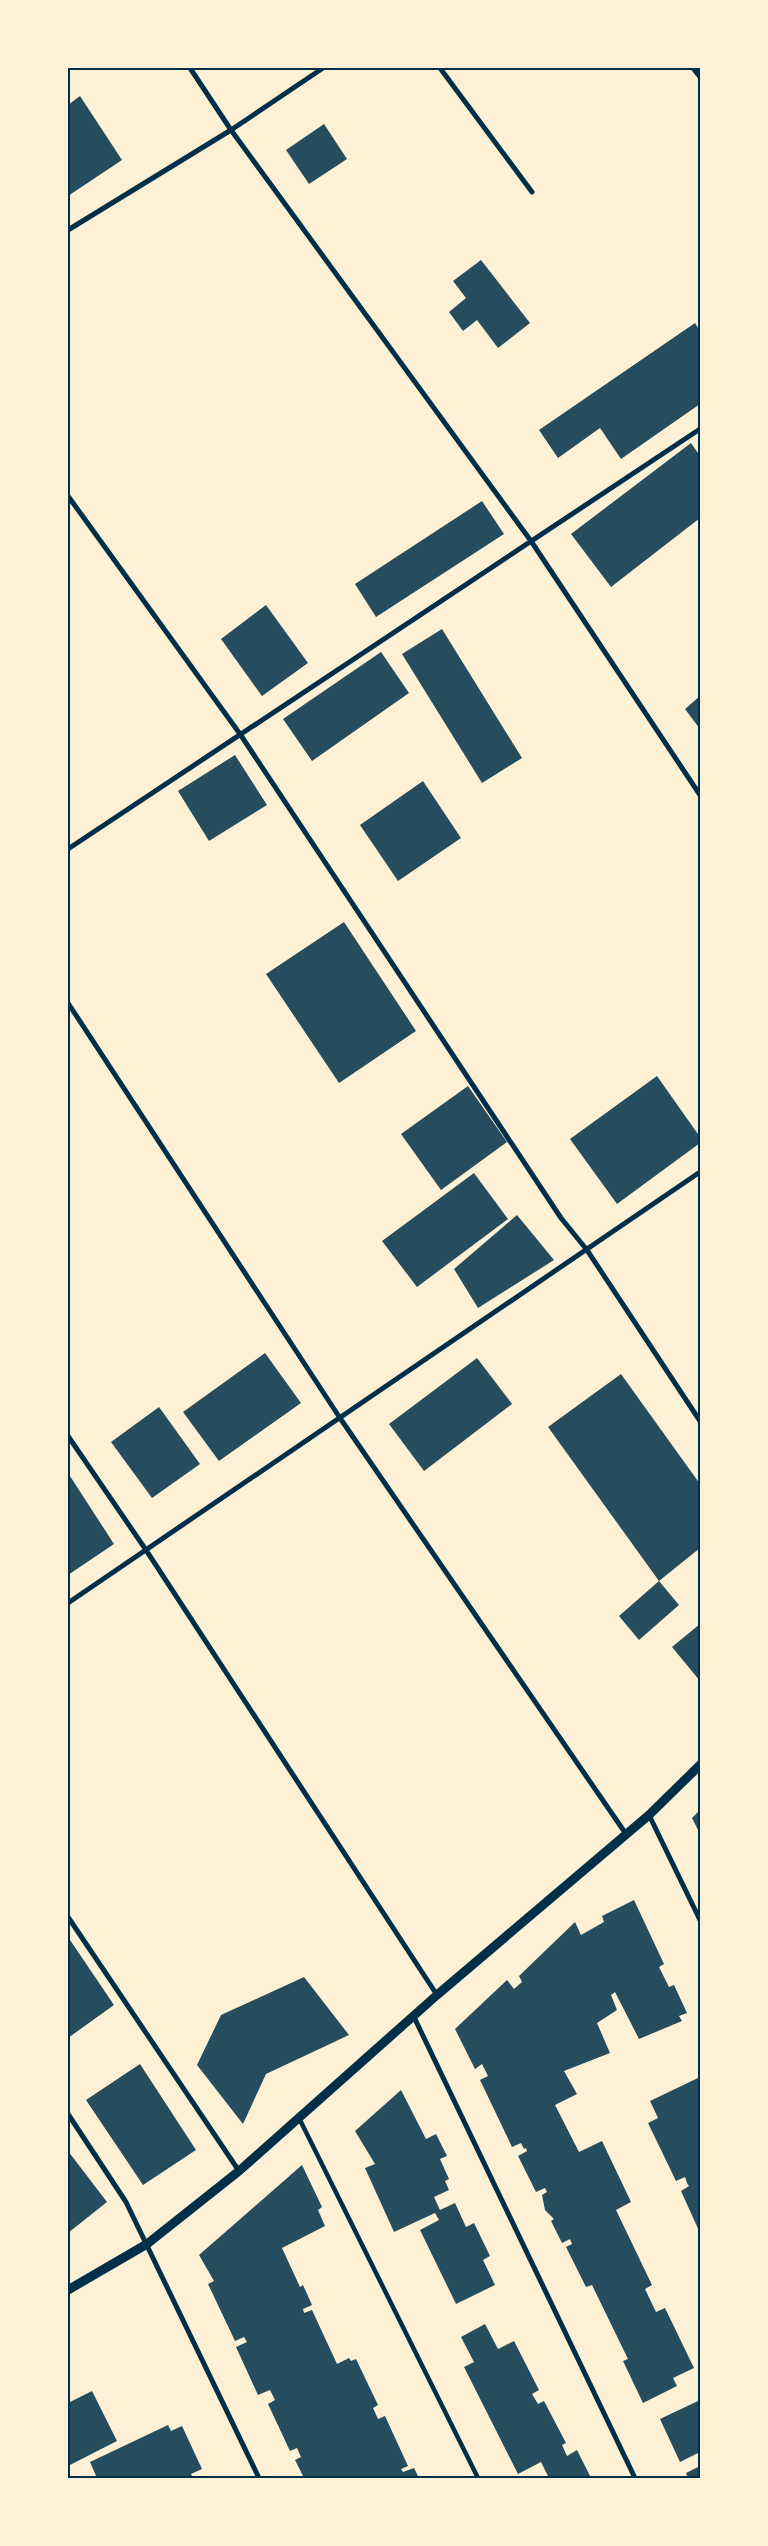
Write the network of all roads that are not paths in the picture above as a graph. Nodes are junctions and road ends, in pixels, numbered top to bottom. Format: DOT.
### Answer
graph roads {
  1 [pos="190,68"];
  2 [pos="322,68"];
  3 [pos="440,68"];
  4 [pos="693,68"];
  5 [pos="700,77"];
  6 [pos="231,130"];
  7 [pos="532,192"];
  8 [pos="68,230"];
  9 [pos="700,428"];
  10 [pos="68,496"];
  11 [pos="531,541"];
  12 [pos="240,734"];
  13 [pos="700,795"];
  14 [pos="68,849"];
  15 [pos="68,1003"];
  16 [pos="700,1172"];
  17 [pos="587,1250"];
  18 [pos="340,1418"];
  19 [pos="700,1421"];
  20 [pos="68,1436"];
  21 [pos="146,1550"];
  22 [pos="68,1603"];
  23 [pos="700,1765"];
  24 [pos="649,1815"];
  25 [pos="626,1834"];
  26 [pos="68,1917"];
  27 [pos="700,1920"];
  28 [pos="437,1995"];
  29 [pos="414,2017"];
  30 [pos="68,2114"];
  31 [pos="299,2118"];
  32 [pos="239,2171"];
  33 [pos="146,2244"];
  34 [pos="68,2290"];
  35 [pos="259,2478"];
  36 [pos="478,2478"];
  37 [pos="635,2478"];
  1 -- 6 [label="street"];
  2 -- 6 [label="street"];
  3 -- 7 [label="street"];
  4 -- 5 [label="street"];
  6 -- 8 [label="street"];
  6 -- 11 [label="street"];
  9 -- 11 [label="street"];
  10 -- 12 [label="street"];
  11 -- 12 [label="street"];
  11 -- 13 [label="street"];
  12 -- 14 [label="street"];
  12 -- 17 [label="street"];
  15 -- 18 [label="street"];
  16 -- 17 [label="street"];
  17 -- 18 [label="street"];
  17 -- 19 [label="street"];
  18 -- 21 [label="street"];
  18 -- 25 [label="street"];
  20 -- 21 [label="street"];
  21 -- 22 [label="street"];
  21 -- 28 [label="street"];
  23 -- 24 [label="street"];
  24 -- 25 [label="street"];
  24 -- 27 [label="street"];
  25 -- 28 [label="street"];
  26 -- 32 [label="street"];
  28 -- 29 [label="street"];
  29 -- 31 [label="street"];
  29 -- 37 [label="street"];
  30 -- 33 [label="street"];
  31 -- 32 [label="street"];
  31 -- 36 [label="street"];
  32 -- 33 [label="street"];
  33 -- 34 [label="street"];
  33 -- 35 [label="street"];
}
